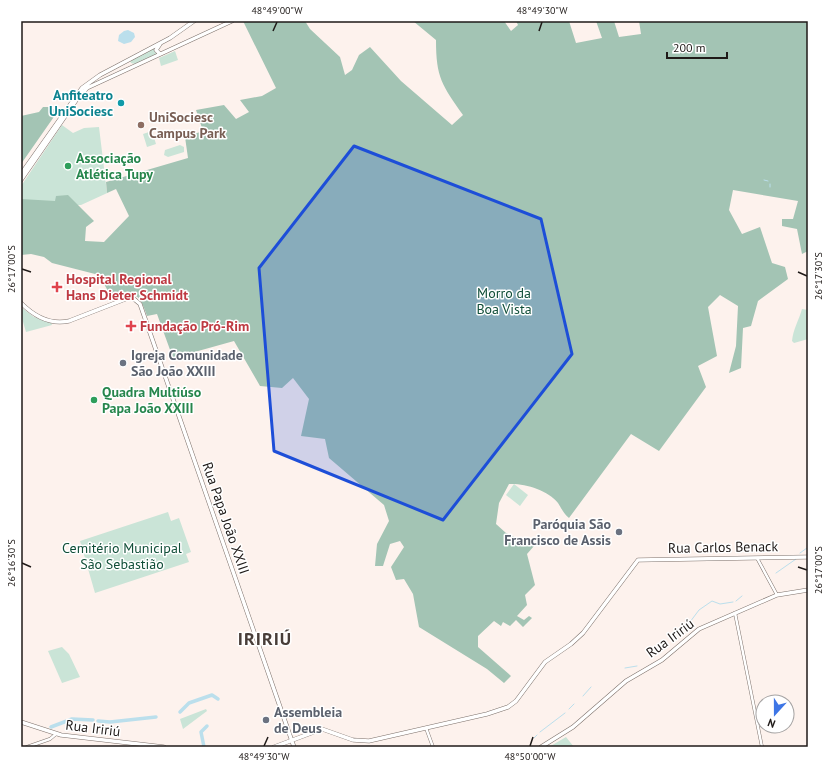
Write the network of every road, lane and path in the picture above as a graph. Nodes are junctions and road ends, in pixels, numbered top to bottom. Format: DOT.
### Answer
graph roads {
  1 [pos="194,21"];
  2 [pos="232,21"];
  3 [pos="162,42"];
  4 [pos="161,54"];
  5 [pos="128,60"];
  6 [pos="133,67"];
  7 [pos="21,174"];
  8 [pos="21,180"];
  9 [pos="21,303"];
  10 [pos="808,557"];
  11 [pos="757,558"];
  12 [pos="808,590"];
  13 [pos="777,595"];
  14 [pos="735,613"];
  15 [pos="21,722"];
  16 [pos="426,728"];
  17 [pos="56,734"];
  18 [pos="292,740"];
  19 [pos="27,747"];
  20 [pos="164,747"];
  21 [pos="274,747"];
  22 [pos="294,747"];
  23 [pos="433,747"];
  24 [pos="541,747"];
  25 [pos="762,747"];
  1 -- 3 [label="main road"];
  2 -- 4 [label="main road"];
  3 -- 4 [label="main road"];
  3 -- 5 [label="main road"];
  4 -- 6 [label="main road"];
  5 -- 6 [label="main road"];
  5 -- 7 [label="main road"];
  6 -- 8 [label="main road"];
  9 -- 18 [label="main road, Rua Papa João XXIII"];
  10 -- 11 [label="main road, Rua Carlos Benack"];
  11 -- 13 [label="street"];
  11 -- 16 [label="main road, Rua Carlos Benack"];
  12 -- 13 [label="main road, Rua Iririú"];
  13 -- 14 [label="main road, Rua Iririú"];
  14 -- 24 [label="main road, Rua Iririú"];
  14 -- 25 [label="street"];
  15 -- 17 [label="main road, Rua Iririú"];
  16 -- 18 [label="main road"];
  16 -- 23 [label="street"];
  17 -- 19 [label="street"];
  17 -- 20 [label="main road, Rua Iririú"];
  18 -- 21 [label="main road"];
  18 -- 22 [label="main road, Rua Papa João XXIII"];
}
